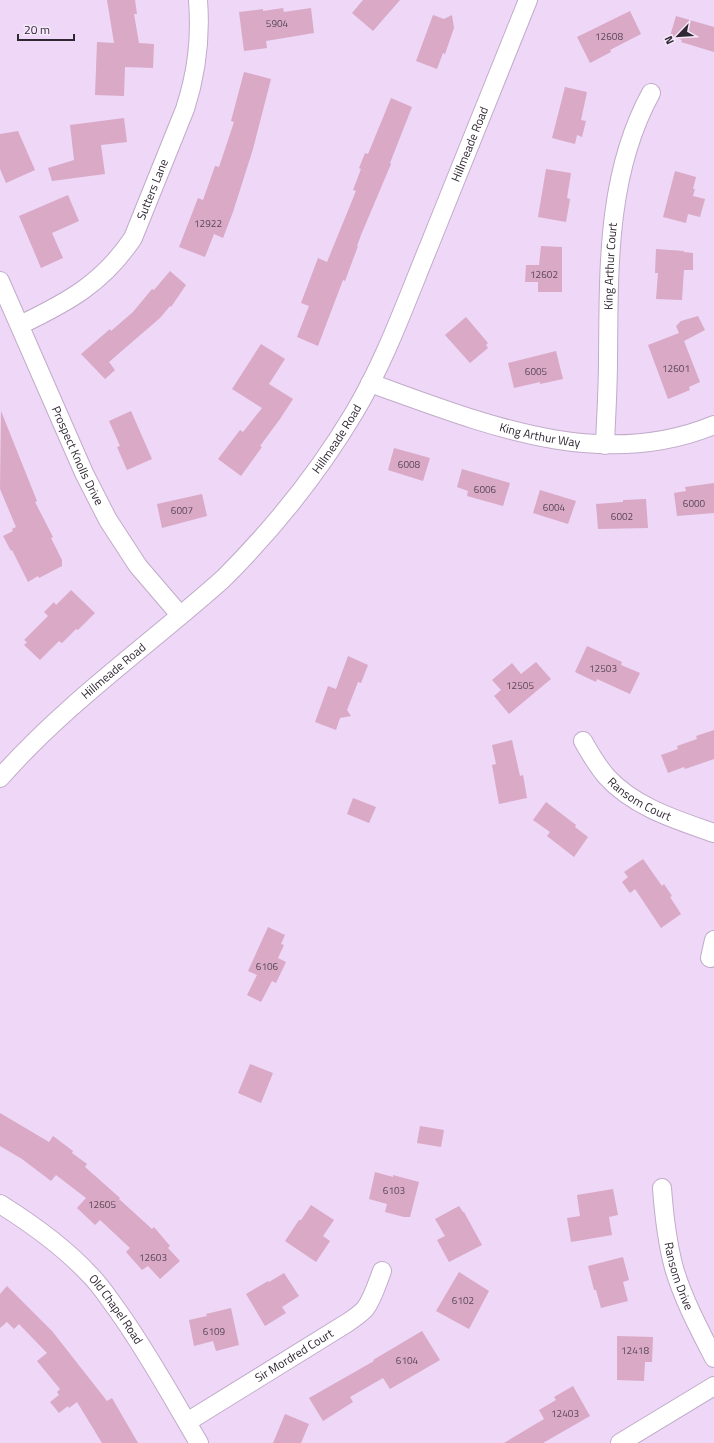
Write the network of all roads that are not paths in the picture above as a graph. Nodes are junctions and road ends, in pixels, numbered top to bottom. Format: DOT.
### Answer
graph roads {
  1 [pos="198,0"];
  2 [pos="528,0"];
  3 [pos="651,93"];
  4 [pos="0,281"];
  5 [pos="20,325"];
  6 [pos="370,383"];
  7 [pos="714,426"];
  8 [pos="605,445"];
  9 [pos="180,615"];
  10 [pos="583,741"];
  11 [pos="0,778"];
  12 [pos="714,833"];
  13 [pos="714,940"];
  14 [pos="710,958"];
  15 [pos="662,1188"];
  16 [pos="0,1204"];
  17 [pos="382,1271"];
  18 [pos="714,1358"];
  19 [pos="714,1386"];
  20 [pos="187,1422"];
  21 [pos="199,1443"];
  22 [pos="620,1443"];
  1 -- 5 [label="street, Sutters Lane"];
  2 -- 6 [label="street, Hillmeade Road"];
  3 -- 8 [label="street, King Arthur Court"];
  4 -- 5 [label="street, Prospect Knolls Drive"];
  5 -- 9 [label="street, Prospect Knolls Drive"];
  6 -- 8 [label="street, King Arthur Way"];
  6 -- 9 [label="street, Hillmeade Road"];
  7 -- 8 [label="street, King Arthur Way"];
  9 -- 11 [label="street, Hillmeade Road"];
  10 -- 12 [label="street, Ransom Court"];
  13 -- 14 [label="street"];
  15 -- 18 [label="street, Ransom Drive"];
  16 -- 20 [label="street, Old Chapel Road"];
  17 -- 20 [label="street, Sir Mordred Court"];
  19 -- 22 [label="street"];
  20 -- 21 [label="street, Old Chapel Road"];
}
